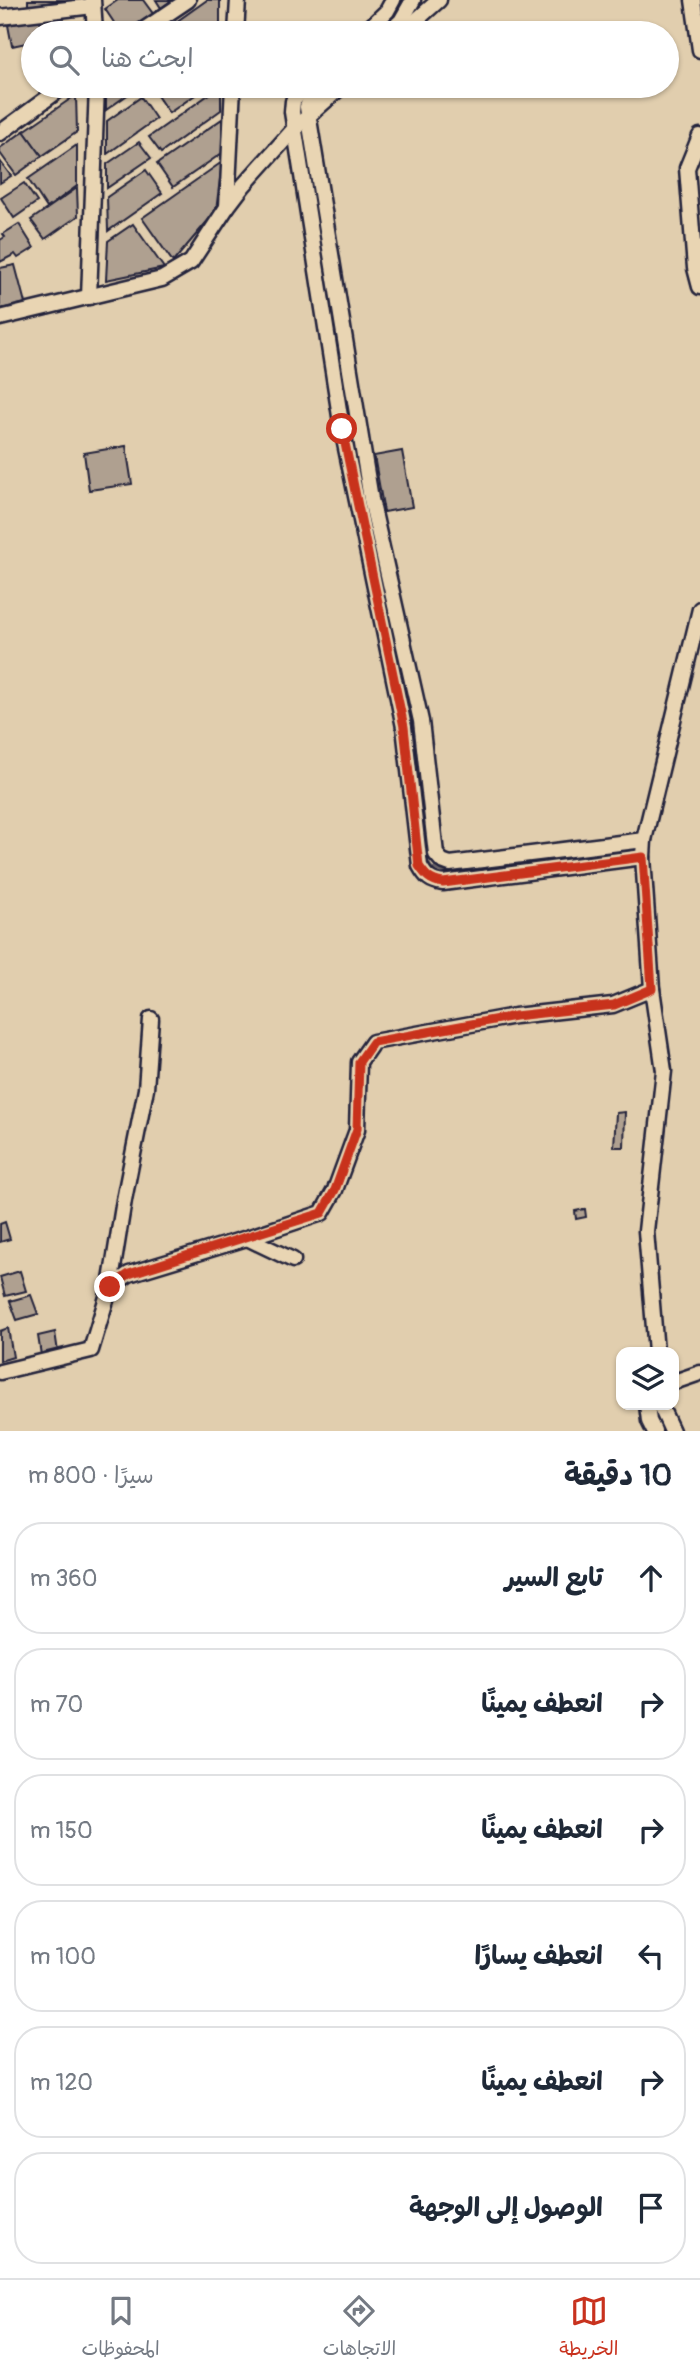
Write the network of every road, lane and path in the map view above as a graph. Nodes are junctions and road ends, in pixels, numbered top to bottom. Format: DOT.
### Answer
graph roads {
  1 [pos="188,0"];
  2 [pos="238,0"];
  3 [pos="393,0"];
  4 [pos="413,0"];
  5 [pos="439,0"];
  6 [pos="692,0"];
  7 [pos="93,3"];
  8 [pos="0,17"];
  9 [pos="94,21"];
  10 [pos="157,21"];
  11 [pos="237,21"];
  12 [pos="377,21"];
  13 [pos="401,21"];
  14 [pos="415,21"];
  15 [pos="700,50"];
  16 [pos="48,98"];
  17 [pos="97,98"];
  18 [pos="232,98"];
  19 [pos="296,98"];
  20 [pos="312,98"];
  21 [pos="328,98"];
  22 [pos="308,116"];
  23 [pos="295,128"];
  24 [pos="0,133"];
  25 [pos="700,136"];
  26 [pos="227,207"];
  27 [pos="700,288"];
  28 [pos="89,297"];
  29 [pos="0,318"];
  30 [pos="371,499"];
  31 [pos="356,502"];
  32 [pos="700,609"];
  33 [pos="644,840"];
  34 [pos="643,857"];
  35 [pos="652,989"];
  36 [pos="151,1019"];
  37 [pos="247,1238"];
  38 [pos="293,1260"];
  39 [pos="110,1287"];
  40 [pos="656,1347"];
  41 [pos="0,1372"];
  42 [pos="700,1373"];
  43 [pos="679,1380"];
  44 [pos="648,1410"];
  45 [pos="662,1410"];
  46 [pos="654,1431"];
  47 [pos="672,1431"];
  1 -- 10 [label="street"];
  2 -- 11 [label="street"];
  3 -- 12 [label="street"];
  4 -- 13 [label="street"];
  5 -- 14 [label="street"];
  6 -- 15 [label="street"];
  7 -- 8 [label="street"];
  7 -- 9 [label="street"];
  16 -- 24 [label="street"];
  17 -- 28 [label="street"];
  18 -- 26 [label="street"];
  19 -- 23 [label="street"];
  20 -- 22 [label="street"];
  21 -- 22 [label="street"];
  22 -- 23 [label="street"];
  22 -- 30 [label="street"];
  23 -- 26 [label="street"];
  23 -- 31 [label="street"];
  25 -- 27 [label="street"];
  26 -- 28 [label="street"];
  28 -- 29 [label="street"];
  30 -- 31 [label="street"];
  30 -- 33 [label="street"];
  31 -- 34 [label="street"];
  32 -- 33 [label="street"];
  33 -- 34 [label="street"];
  34 -- 35 [label="street"];
  35 -- 37 [label="street"];
  35 -- 40 [label="street"];
  36 -- 39 [label="street"];
  37 -- 38 [label="street"];
  37 -- 39 [label="street"];
  39 -- 41 [label="street"];
  42 -- 43 [label="street"];
  44 -- 46 [label="street"];
  45 -- 47 [label="street"];
}
